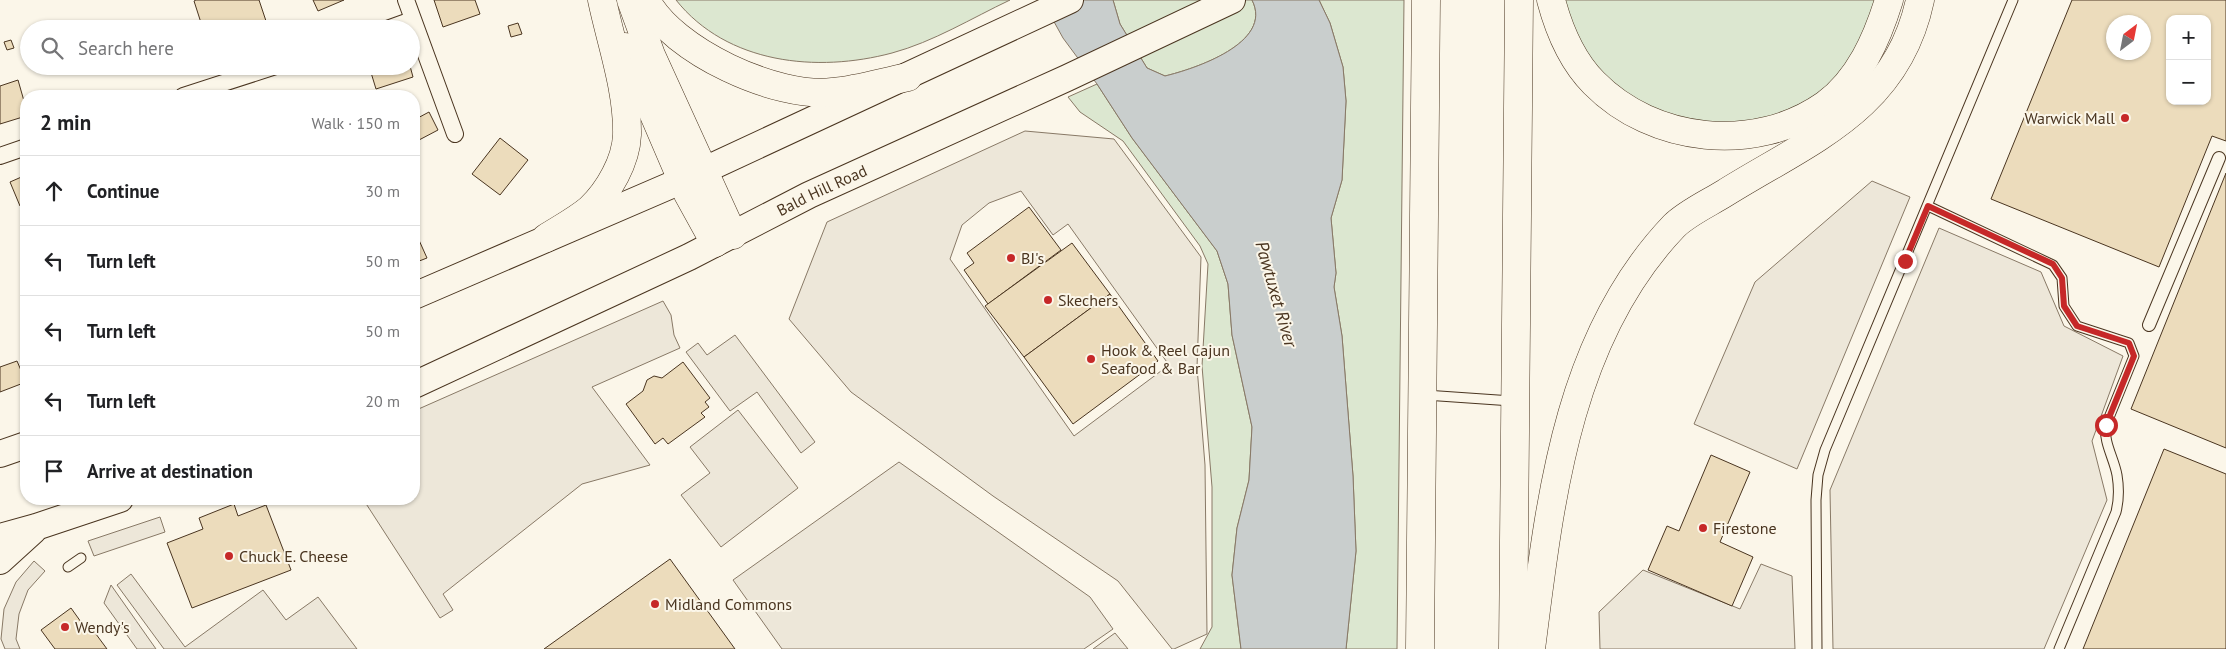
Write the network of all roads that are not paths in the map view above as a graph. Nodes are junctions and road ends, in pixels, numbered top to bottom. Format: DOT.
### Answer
graph roads {
  1 [pos="406,0"];
  2 [pos="603,0"];
  3 [pos="631,0"];
  4 [pos="646,0"];
  5 [pos="1070,0"];
  6 [pos="1426,0"];
  7 [pos="1519,0"];
  8 [pos="1551,0"];
  9 [pos="1889,0"];
  10 [pos="1920,0"];
  11 [pos="2013,0"];
  12 [pos="1227,2"];
  13 [pos="412,20"];
  14 [pos="420,41"];
  15 [pos="248,75"];
  16 [pos="908,77"];
  17 [pos="202,90"];
  18 [pos="455,134"];
  19 [pos="20,149"];
  20 [pos="0,156"];
  21 [pos="2219,158"];
  22 [pos="693,175"];
  23 [pos="1928,206"];
  24 [pos="546,238"];
  25 [pos="724,239"];
  26 [pos="420,293"];
  27 [pos="2149,325"];
  28 [pos="420,381"];
  29 [pos="1422,395"];
  30 [pos="1515,401"];
  31 [pos="20,448"];
  32 [pos="0,454"];
  33 [pos="102,505"];
  34 [pos="36,527"];
  35 [pos="0,537"];
  36 [pos="81,558"];
  37 [pos="0,561"];
  38 [pos="68,567"];
  39 [pos="1420,649"];
  40 [pos="1513,649"];
  41 [pos="1531,649"];
  42 [pos="1817,649"];
  43 [pos="2059,649"];
  1 -- 13 [label="street"];
  2 -- 22 [label="highway"];
  2 -- 24 [label="highway"];
  3 -- 22 [label="highway"];
  4 -- 16 [label="highway"];
  5 -- 16 [label="main road"];
  6 -- 29 [label="highway"];
  7 -- 30 [label="highway"];
  8 -- 9 [label="highway"];
  10 -- 41 [label="highway"];
  11 -- 23 [label="lane"];
  12 -- 25 [label="main road, Bald Hill Road"];
  14 -- 18 [label="street"];
  15 -- 17 [label="street"];
  16 -- 22 [label="main road"];
  19 -- 20 [label="street"];
  21 -- 27 [label="street"];
  22 -- 24 [label="main road"];
  22 -- 25 [label="highway"];
  23 -- 42 [label="lane"];
  23 -- 43 [label="lane"];
  24 -- 26 [label="main road"];
  25 -- 28 [label="main road, Bald Hill Road"];
  29 -- 30 [label="lane"];
  29 -- 39 [label="highway"];
  30 -- 40 [label="highway"];
  31 -- 32 [label="main road"];
  33 -- 34 [label="main road"];
  34 -- 35 [label="main road"];
  34 -- 37 [label="main road"];
  36 -- 38 [label="lane"];
}
